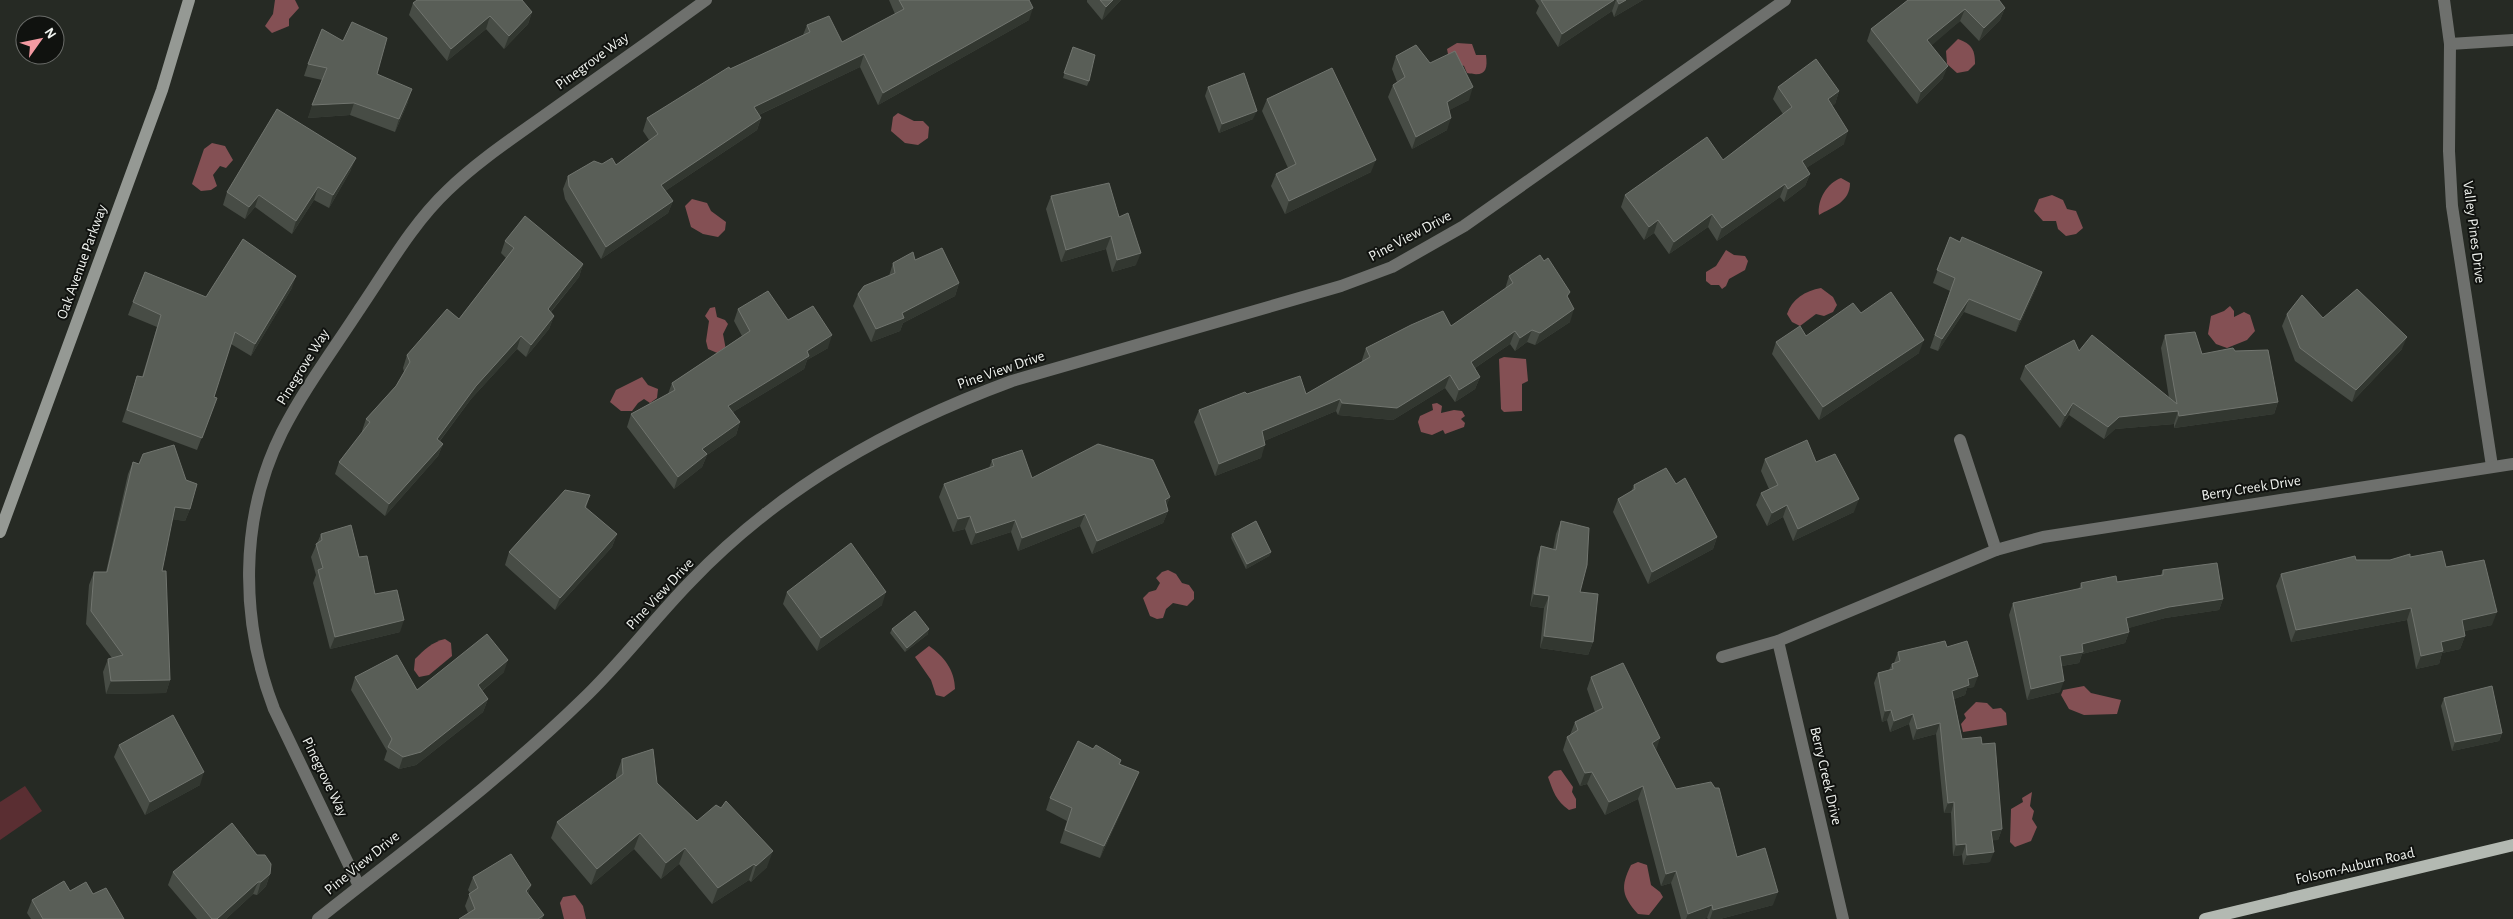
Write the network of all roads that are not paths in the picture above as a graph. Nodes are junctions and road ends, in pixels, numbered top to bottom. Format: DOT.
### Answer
graph roads {
  1 [pos="190,0"];
  2 [pos="706,0"];
  3 [pos="1784,0"];
  4 [pos="2444,0"];
  5 [pos="2513,40"];
  6 [pos="2450,44"];
  7 [pos="1960,440"];
  8 [pos="2513,464"];
  9 [pos="2492,466"];
  10 [pos="0,532"];
  11 [pos="1996,550"];
  12 [pos="1778,641"];
  13 [pos="1722,658"];
  14 [pos="2513,846"];
  15 [pos="359,886"];
  16 [pos="318,919"];
  17 [pos="1843,919"];
  18 [pos="2205,919"];
  1 -- 10 [label="main road, Oak Avenue Parkway"];
  2 -- 15 [label="street, Pinegrove Way"];
  3 -- 15 [label="street, Pine View Drive"];
  4 -- 6 [label="street, Valley Pines Drive"];
  5 -- 6 [label="street"];
  6 -- 9 [label="street, Valley Pines Drive"];
  7 -- 11 [label="street"];
  8 -- 9 [label="street, Berry Creek Drive"];
  9 -- 11 [label="street, Berry Creek Drive"];
  11 -- 12 [label="street, Berry Creek Drive"];
  12 -- 13 [label="street, Berry Creek Drive"];
  12 -- 17 [label="street, Berry Creek Drive"];
  14 -- 18 [label="main road, Folsom-Auburn Road"];
  15 -- 16 [label="street, Pine View Drive"];
}
